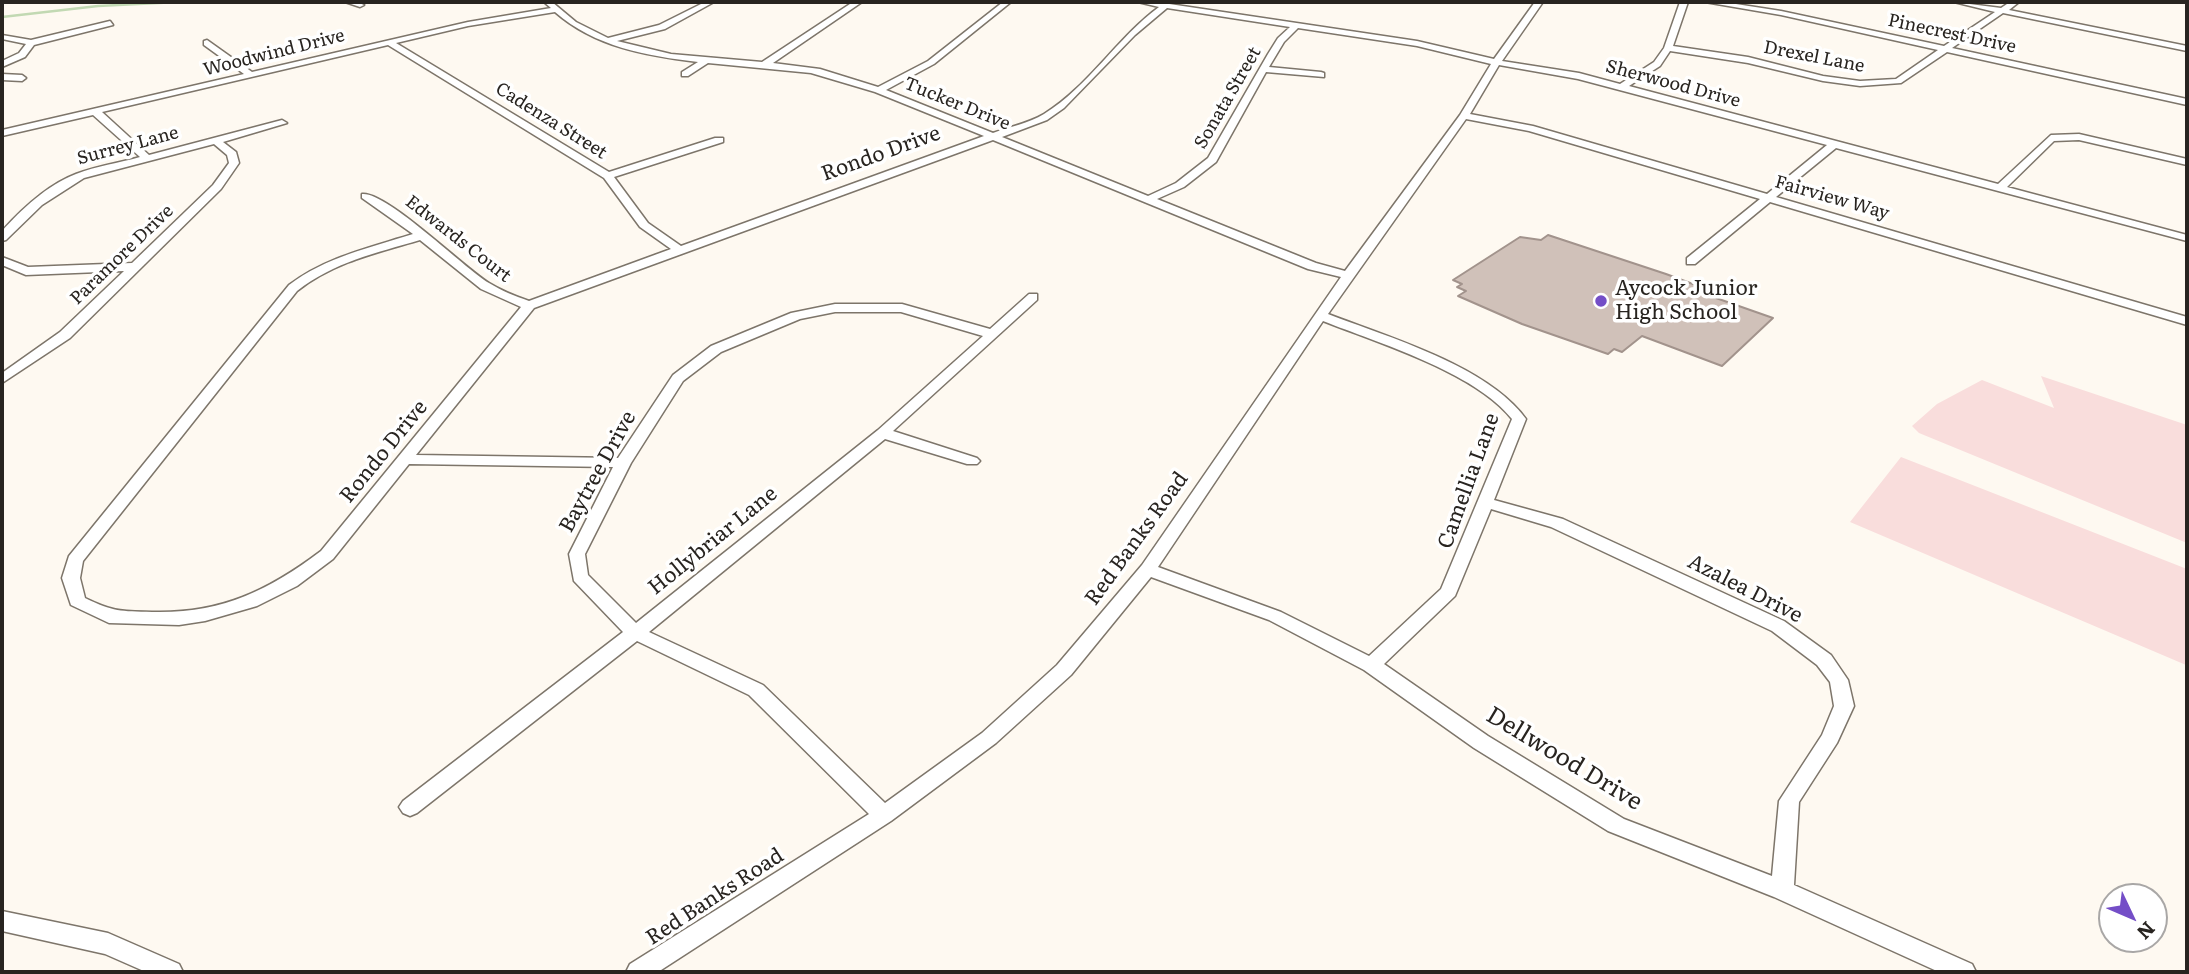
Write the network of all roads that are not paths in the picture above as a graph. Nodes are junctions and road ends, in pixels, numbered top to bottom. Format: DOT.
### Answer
graph roads {
  1 [pos="349,2"];
  2 [pos="710,2"];
  3 [pos="858,2"];
  4 [pos="1007,2"];
  5 [pos="1142,2"];
  6 [pos="1539,2"];
  7 [pos="1684,2"];
  8 [pos="1709,2"];
  9 [pos="1958,2"];
  10 [pos="2015,2"];
  11 [pos="2180,2"];
  12 [pos="2187,2"];
  13 [pos="360,5"];
  14 [pos="551,6"];
  15 [pos="1164,7"];
  16 [pos="2002,10"];
  17 [pos="110,23"];
  18 [pos="1296,26"];
  19 [pos="2,37"];
  20 [pos="608,41"];
  21 [pos="388,42"];
  22 [pos="31,43"];
  23 [pos="207,43"];
  24 [pos="2187,47"];
  25 [pos="1668,48"];
  26 [pos="1944,49"];
  27 [pos="708,59"];
  28 [pos="1496,63"];
  29 [pos="2,64"];
  30 [pos="765,64"];
  31 [pos="1264,69"];
  32 [pos="251,75"];
  33 [pos="685,75"];
  34 [pos="1321,75"];
  35 [pos="2,77"];
  36 [pos="22,78"];
  37 [pos="1623,86"];
  38 [pos="878,90"];
  39 [pos="2187,102"];
  40 [pos="95,111"];
  41 [pos="1464,116"];
  42 [pos="282,124"];
  43 [pos="2,133"];
  44 [pos="991,137"];
  45 [pos="719,140"];
  46 [pos="216,141"];
  47 [pos="1836,143"];
  48 [pos="148,159"];
  49 [pos="2187,162"];
  50 [pos="608,176"];
  51 [pos="1999,189"];
  52 [pos="366,196"];
  53 [pos="1769,197"];
  54 [pos="1147,200"];
  55 [pos="423,235"];
  56 [pos="2187,237"];
  57 [pos="2,238"];
  58 [pos="678,249"];
  59 [pos="1691,261"];
  60 [pos="6,267"];
  61 [pos="132,267"];
  62 [pos="1348,275"];
  63 [pos="1033,297"];
  64 [pos="529,305"];
  65 [pos="1321,316"];
  66 [pos="2187,321"];
  67 [pos="991,334"];
  68 [pos="2,379"];
  69 [pos="883,433"];
  70 [pos="406,459"];
  71 [pos="972,461"];
  72 [pos="624,463"];
  73 [pos="1487,503"];
  74 [pos="1148,569"];
  75 [pos="635,633"];
  76 [pos="1371,664"];
  77 [pos="411,807"];
  78 [pos="884,815"];
  79 [pos="1782,890"];
  80 [pos="2,921"];
  81 [pos="649,969"];
  82 [pos="171,972"];
  83 [pos="1964,972"];
  1 -- 13 [label="street"];
  2 -- 20 [label="street"];
  3 -- 30 [label="street"];
  4 -- 38 [label="street"];
  5 -- 15 [label="street, Sherwood Drive"];
  6 -- 28 [label="street, Red Banks Road"];
  7 -- 25 [label="street"];
  8 -- 26 [label="street, Pinecrest Drive"];
  9 -- 16 [label="street"];
  10 -- 16 [label="street, Drexel Lane"];
  11 -- 12 [label="street"];
  14 -- 20 [label="street, Tucker Drive"];
  14 -- 21 [label="street, Woodwind Drive"];
  15 -- 18 [label="street, Sherwood Drive"];
  15 -- 44 [label="street, Rondo Drive"];
  16 -- 24 [label="street"];
  16 -- 26 [label="street, Drexel Lane"];
  17 -- 22 [label="street"];
  18 -- 28 [label="street, Sherwood Drive"];
  18 -- 31 [label="street, Sonata Street"];
  19 -- 22 [label="street"];
  20 -- 27 [label="street, Tucker Drive"];
  21 -- 32 [label="street, Woodwind Drive"];
  21 -- 50 [label="street, Cadenza Street"];
  22 -- 29 [label="street"];
  23 -- 32 [label="street"];
  25 -- 26 [label="street, Drexel Lane"];
  25 -- 37 [label="street"];
  26 -- 39 [label="street, Pinecrest Drive"];
  27 -- 30 [label="street, Tucker Drive"];
  27 -- 33 [label="street"];
  28 -- 37 [label="street, Sherwood Drive"];
  28 -- 41 [label="street, Red Banks Road"];
  30 -- 38 [label="street, Tucker Drive"];
  31 -- 34 [label="street"];
  31 -- 54 [label="street, Sonata Street"];
  32 -- 40 [label="street, Woodwind Drive"];
  35 -- 36 [label="street"];
  37 -- 47 [label="street, Sherwood Drive"];
  38 -- 44 [label="street, Tucker Drive"];
  40 -- 43 [label="street, Woodwind Drive"];
  40 -- 48 [label="street"];
  41 -- 53 [label="street, Fairview Way"];
  41 -- 62 [label="street, Red Banks Road"];
  42 -- 46 [label="street, Surrey Lane"];
  44 -- 54 [label="street, Tucker Drive"];
  44 -- 58 [label="street, Rondo Drive"];
  45 -- 50 [label="street"];
  46 -- 48 [label="street, Surrey Lane"];
  46 -- 61 [label="street, Paramore Drive"];
  47 -- 51 [label="street, Sherwood Drive"];
  47 -- 53 [label="street"];
  48 -- 57 [label="street, Surrey Lane"];
  49 -- 51 [label="street"];
  50 -- 58 [label="street, Cadenza Street"];
  51 -- 56 [label="street, Sherwood Drive"];
  52 -- 55 [label="street, Edwards Court"];
  53 -- 59 [label="street"];
  53 -- 66 [label="street, Fairview Way"];
  54 -- 62 [label="street, Tucker Drive"];
  55 -- 64 [label="street, Edwards Court"];
  55 -- 70 [label="street, Rondo Drive"];
  58 -- 64 [label="street, Rondo Drive"];
  60 -- 61 [label="street"];
  61 -- 68 [label="street, Paramore Drive"];
  62 -- 65 [label="street, Red Banks Road"];
  63 -- 67 [label="street, Hollybriar Lane"];
  64 -- 70 [label="street, Rondo Drive"];
  65 -- 73 [label="street, Camellia Lane"];
  65 -- 74 [label="street, Red Banks Road"];
  67 -- 69 [label="street, Hollybriar Lane"];
  67 -- 72 [label="street, Baytree Drive"];
  69 -- 71 [label="street"];
  69 -- 75 [label="street, Hollybriar Lane"];
  70 -- 72 [label="street"];
  72 -- 75 [label="street, Baytree Drive"];
  73 -- 76 [label="street, Camellia Lane"];
  73 -- 79 [label="street, Azalea Drive"];
  74 -- 76 [label="street, Dellwood Drive"];
  74 -- 78 [label="street, Red Banks Road"];
  75 -- 77 [label="street, Hollybriar Lane"];
  75 -- 78 [label="street, Baytree Drive"];
  76 -- 79 [label="street, Dellwood Drive"];
  78 -- 81 [label="street, Red Banks Road"];
  79 -- 83 [label="street, Dellwood Drive"];
  80 -- 82 [label="street"];
}
